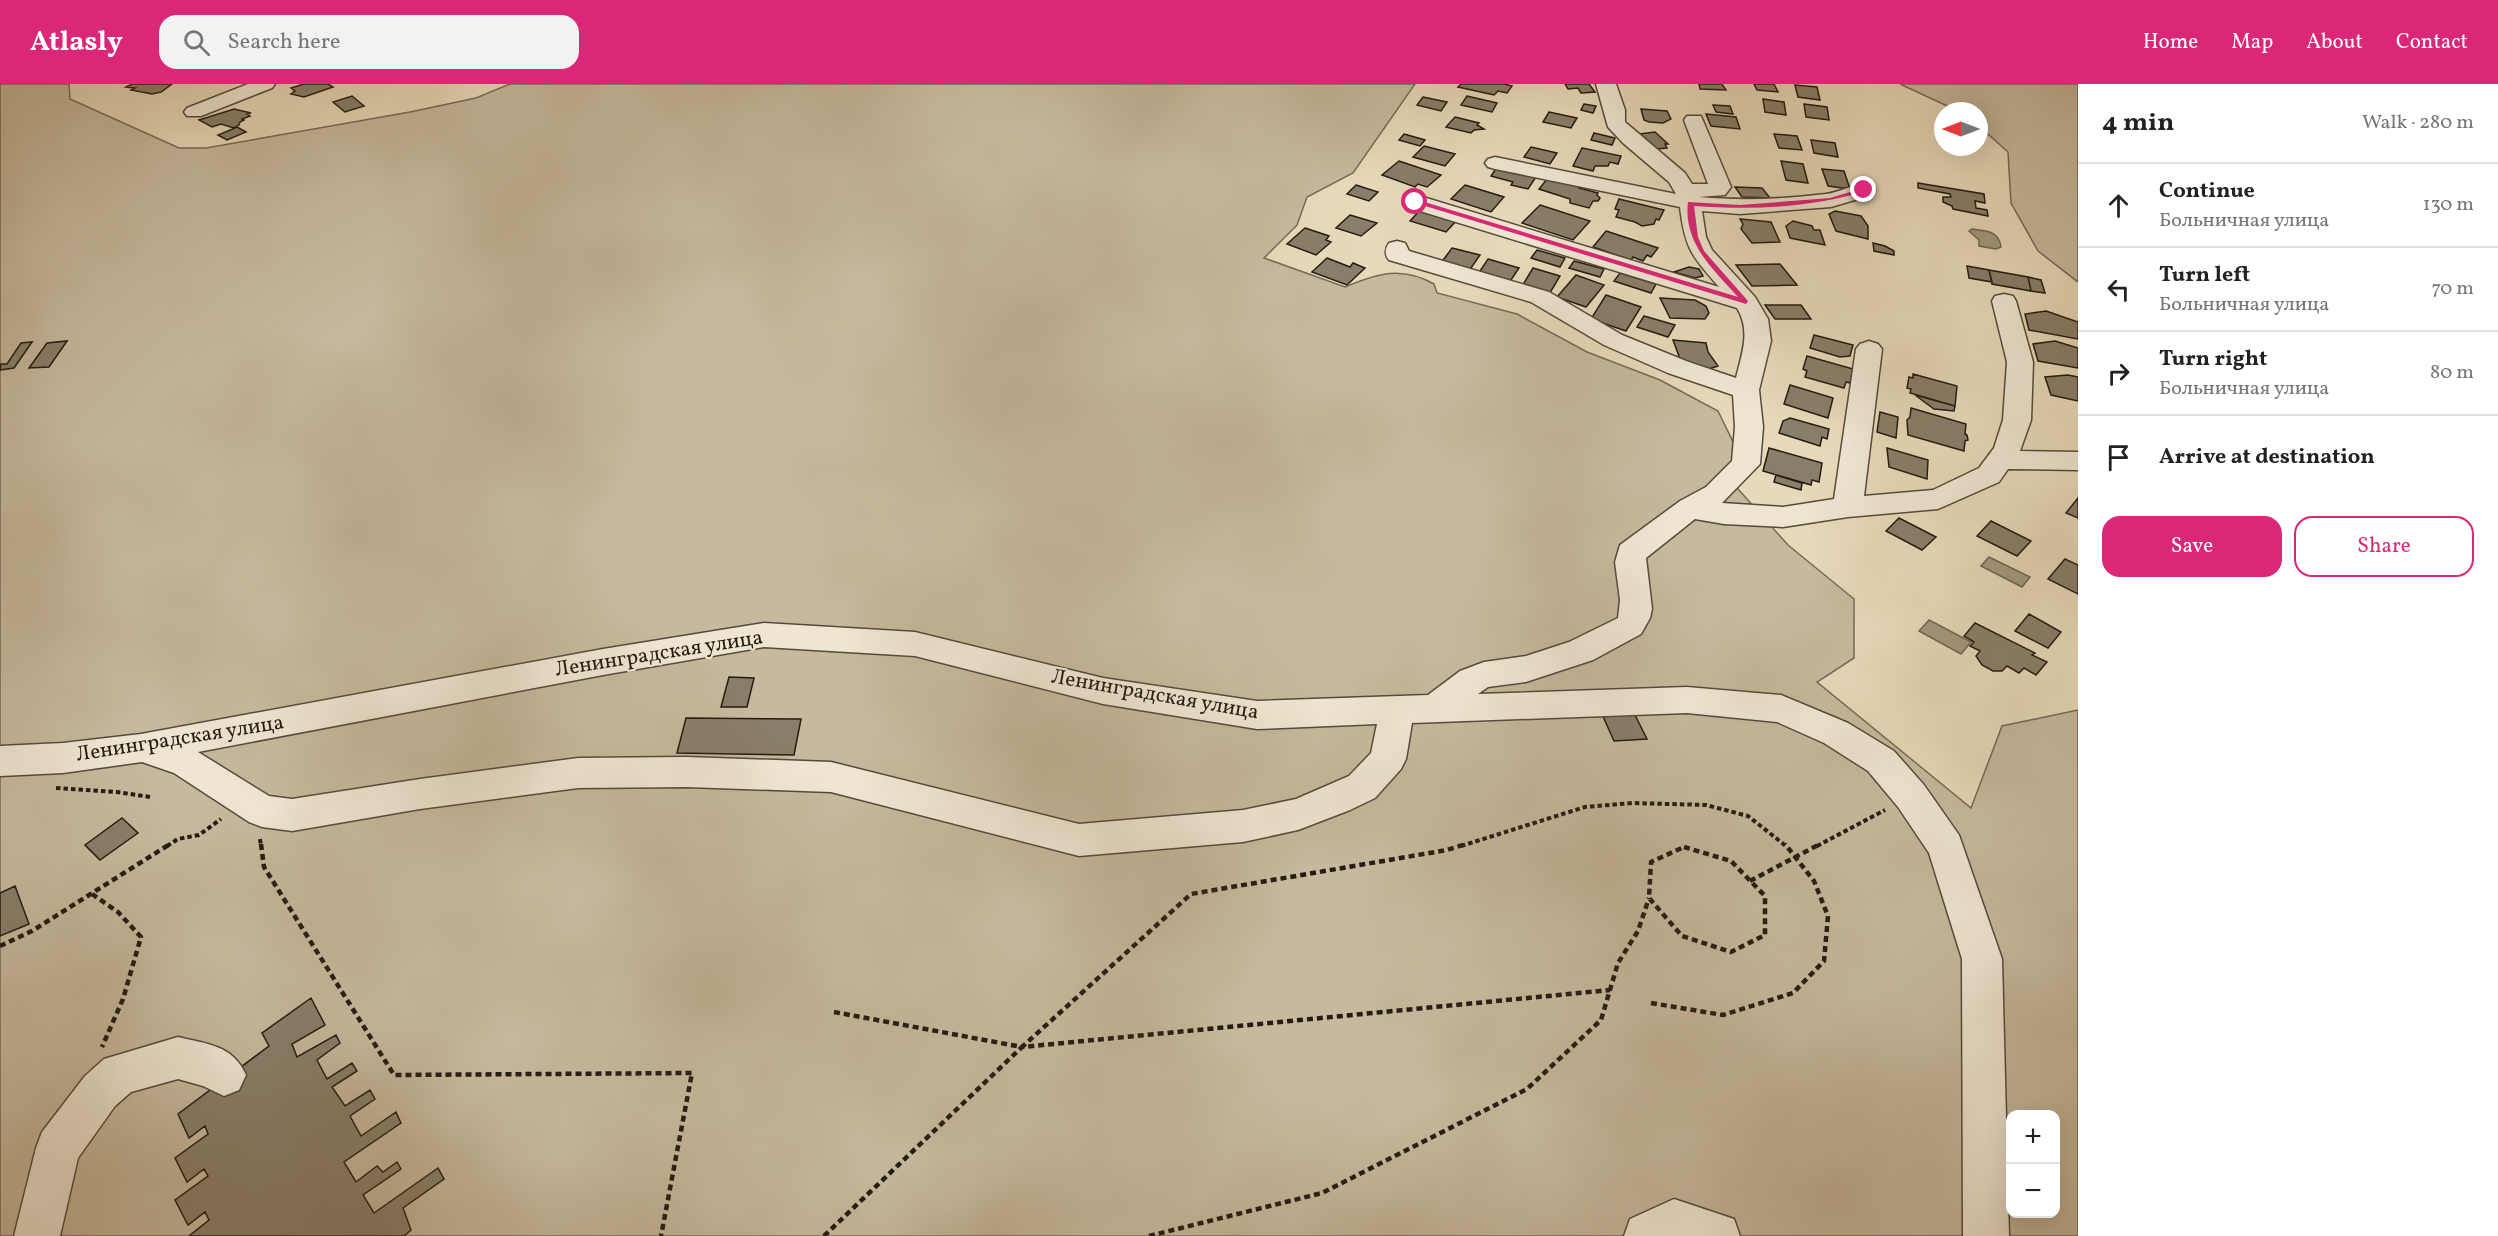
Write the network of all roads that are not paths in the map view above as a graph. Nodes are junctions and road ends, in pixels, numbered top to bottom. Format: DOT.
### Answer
graph roads {
  1 [pos="265,84"];
  2 [pos="1606,84"];
  3 [pos="194,112"];
  4 [pos="1694,120"];
  5 [pos="1495,163"];
  6 [pos="1864,190"];
  7 [pos="1688,197"];
  8 [pos="1415,202"];
  9 [pos="1397,248"];
  10 [pos="2004,300"];
  11 [pos="1746,302"];
  12 [pos="1869,349"];
  13 [pos="1746,390"];
  14 [pos="2000,460"];
  15 [pos="2078,461"];
  16 [pos="1848,507"];
  17 [pos="1690,508"];
  18 [pos="1438,707"];
  19 [pos="1397,710"];
  20 [pos="141,748"];
  21 [pos="0,761"];
  22 [pos="224,1075"];
  23 [pos="38,1236"];
  24 [pos="1647,1236"];
  25 [pos="1717,1236"];
  26 [pos="1986,1236"];
  1 -- 3 [label="street"];
  2 -- 7 [label="street"];
  4 -- 7 [label="street"];
  5 -- 7 [label="street"];
  6 -- 7 [label="street"];
  7 -- 11 [label="street"];
  8 -- 11 [label="street"];
  9 -- 13 [label="street"];
  10 -- 14 [label="street"];
  11 -- 13 [label="street"];
  12 -- 16 [label="street"];
  13 -- 17 [label="street"];
  14 -- 15 [label="street"];
  14 -- 16 [label="street"];
  16 -- 17 [label="street"];
  17 -- 18 [label="street"];
  18 -- 19 [label="street, Ленинградская улица"];
  18 -- 26 [label="street, Ленинградская улица"];
  19 -- 20 [label="street, Ленинградская улица"];
  19 -- 20 [label="street"];
  20 -- 21 [label="street, Ленинградская улица"];
  22 -- 23 [label="street"];
  24 -- 25 [label="street"];
}
